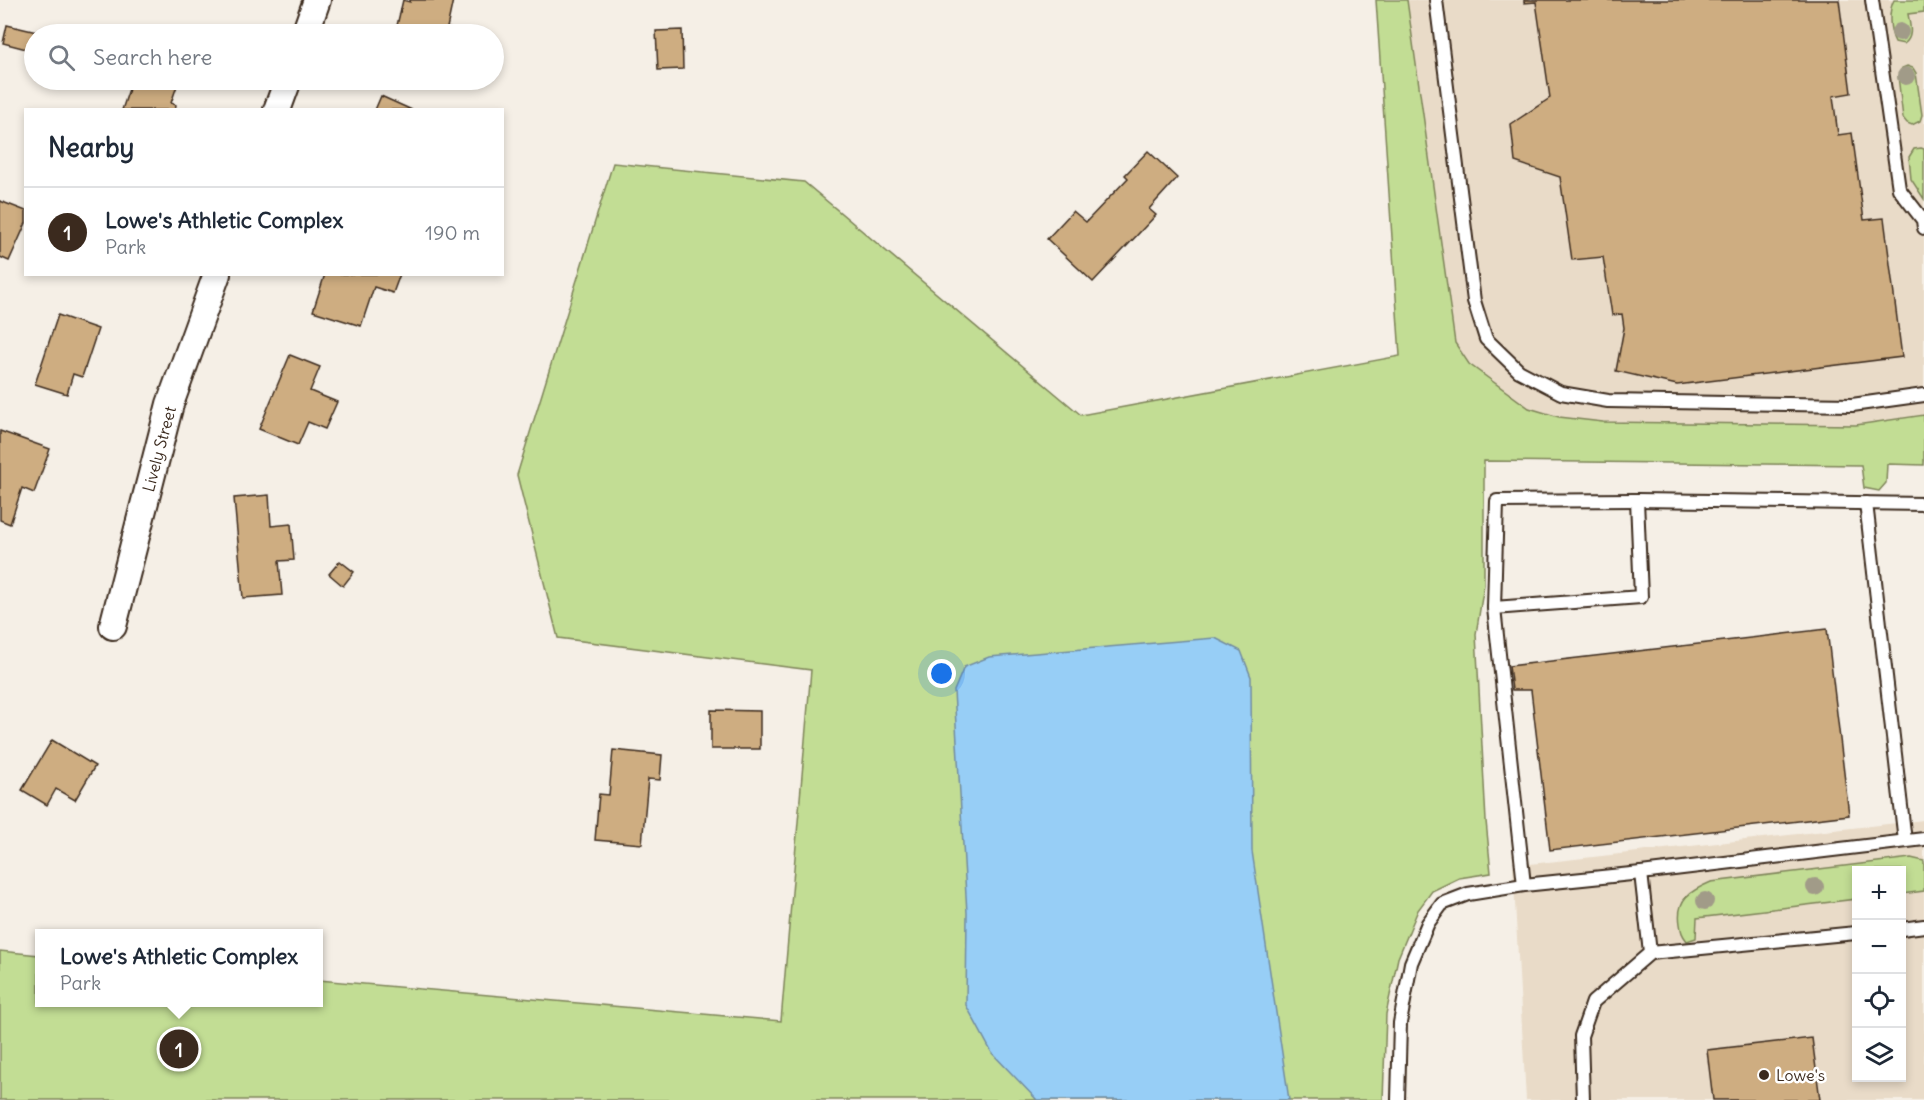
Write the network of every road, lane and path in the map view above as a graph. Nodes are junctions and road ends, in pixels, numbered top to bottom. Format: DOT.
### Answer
graph roads {
  1 [pos="317,0"];
  2 [pos="1436,0"];
  3 [pos="1872,0"];
  4 [pos="309,24"];
  5 [pos="285,90"];
  6 [pos="279,108"];
  7 [pos="1924,228"];
  8 [pos="216,276"];
  9 [pos="1924,395"];
  10 [pos="1637,500"];
  11 [pos="1866,503"];
  12 [pos="1924,504"];
  13 [pos="1494,608"];
  14 [pos="113,626"];
  15 [pos="1924,838"];
  16 [pos="1905,841"];
  17 [pos="1641,873"];
  18 [pos="1524,885"];
  19 [pos="1924,926"];
  20 [pos="1906,928"];
  21 [pos="1852,933"];
  22 [pos="1650,953"];
  23 [pos="1398,1100"];
  24 [pos="1583,1100"];
  1 -- 4 [label="street"];
  2 -- 9 [label="lane"];
  3 -- 7 [label="lane"];
  5 -- 6 [label="street"];
  8 -- 14 [label="street, Lively Street"];
  10 -- 11 [label="lane"];
  10 -- 13 [label="lane"];
  10 -- 13 [label="lane"];
  11 -- 12 [label="lane"];
  11 -- 16 [label="lane"];
  13 -- 18 [label="lane"];
  15 -- 16 [label="lane"];
  16 -- 17 [label="lane"];
  17 -- 18 [label="lane"];
  17 -- 22 [label="lane"];
  18 -- 23 [label="lane"];
  19 -- 20 [label="lane"];
  21 -- 22 [label="lane"];
  22 -- 24 [label="lane"];
}
